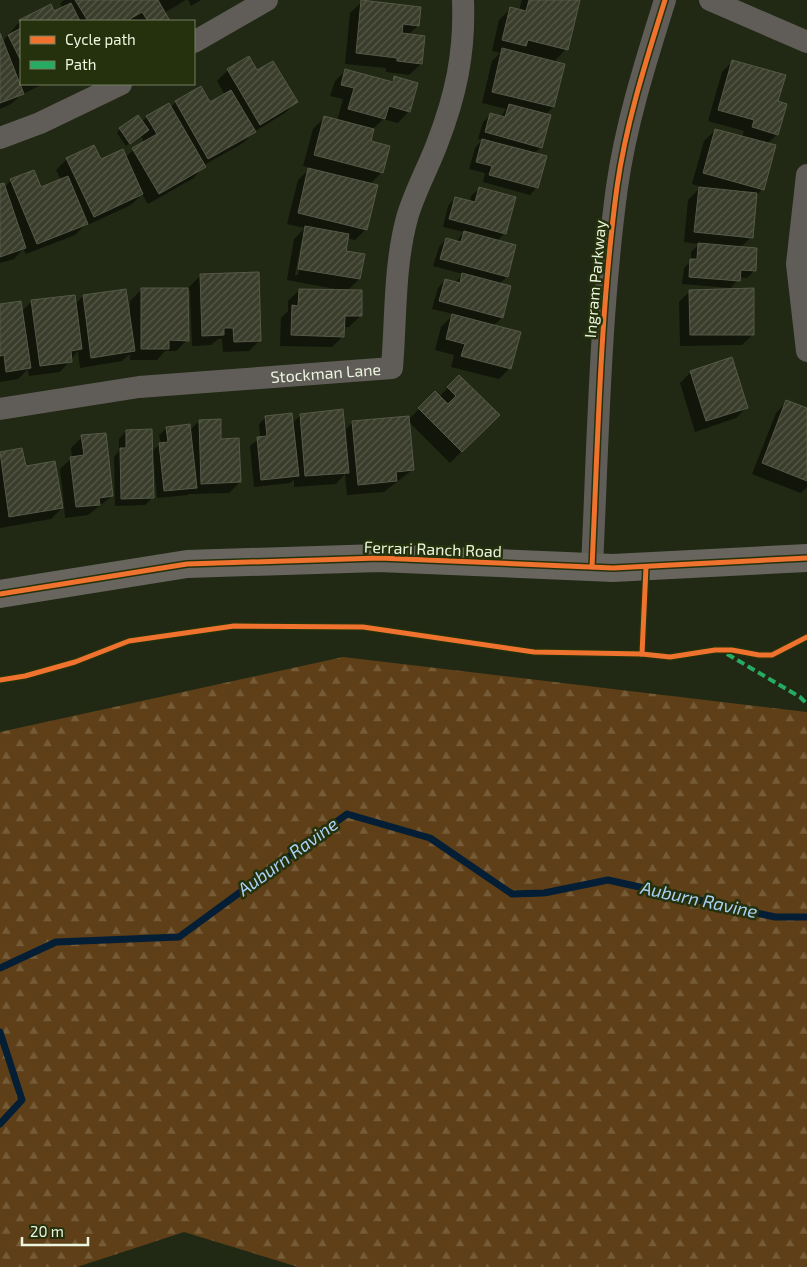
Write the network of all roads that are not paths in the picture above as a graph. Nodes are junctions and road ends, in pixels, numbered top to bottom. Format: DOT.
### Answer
graph roads {
  1 [pos="267,0"];
  2 [pos="463,0"];
  3 [pos="665,0"];
  4 [pos="710,0"];
  5 [pos="195,41"];
  6 [pos="807,42"];
  7 [pos="119,85"];
  8 [pos="0,138"];
  9 [pos="807,175"];
  10 [pos="807,351"];
  11 [pos="0,409"];
  12 [pos="807,558"];
  13 [pos="592,567"];
  14 [pos="0,594"];
  1 -- 5 [label="street"];
  2 -- 11 [label="street, Stockman Lane"];
  3 -- 13 [label="street, Ingram Parkway"];
  4 -- 6 [label="street"];
  7 -- 8 [label="street"];
  9 -- 10 [label="street"];
  12 -- 13 [label="main road, Ferrari Ranch Road"];
  13 -- 14 [label="main road, Ferrari Ranch Road"];
}
